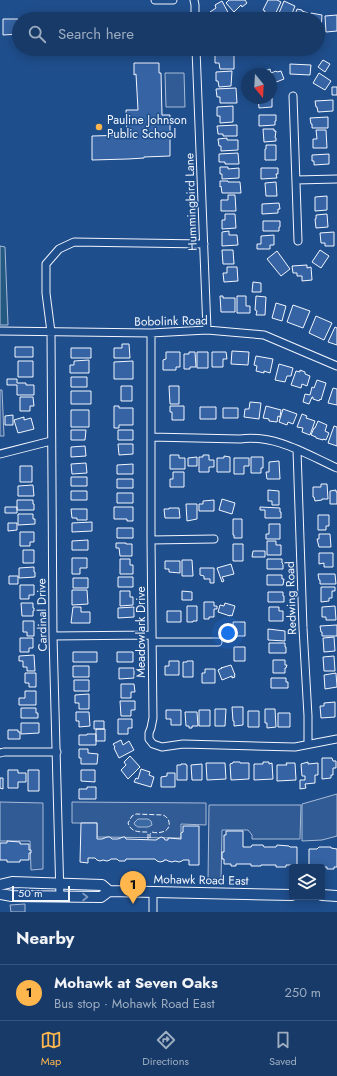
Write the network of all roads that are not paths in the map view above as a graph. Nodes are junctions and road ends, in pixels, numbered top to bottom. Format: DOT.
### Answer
graph roads {
  1 [pos="155,0"];
  2 [pos="173,0"];
  3 [pos="194,0"];
  4 [pos="195,12"];
  5 [pos="196,56"];
  6 [pos="293,96"];
  7 [pos="337,179"];
  8 [pos="296,180"];
  9 [pos="298,241"];
  10 [pos="204,244"];
  11 [pos="207,330"];
  12 [pos="0,331"];
  13 [pos="51,332"];
  14 [pos="151,333"];
  15 [pos="337,366"];
  16 [pos="151,437"];
  17 [pos="51,441"];
  18 [pos="297,450"];
  19 [pos="0,454"];
  20 [pos="337,468"];
  21 [pos="214,539"];
  22 [pos="151,540"];
  23 [pos="53,636"];
  24 [pos="152,638"];
  25 [pos="218,642"];
  26 [pos="337,739"];
  27 [pos="308,744"];
  28 [pos="57,752"];
  29 [pos="0,753"];
  30 [pos="60,884"];
  31 [pos="0,885"];
  32 [pos="109,892"];
  33 [pos="153,892"];
  34 [pos="0,894"];
  35 [pos="289,895"];
  36 [pos="325,895"];
  37 [pos="337,896"];
  38 [pos="60,897"];
  39 [pos="152,912"];
  1 -- 2 [label="street"];
  3 -- 4 [label="street"];
  5 -- 10 [label="street, Hummingbird Lane"];
  6 -- 8 [label="street"];
  7 -- 8 [label="street"];
  8 -- 9 [label="street"];
  10 -- 11 [label="street, Hummingbird Lane"];
  10 -- 13 [label="street, Cardinal Drive"];
  11 -- 14 [label="street, Bobolink Road"];
  11 -- 15 [label="street, Bobolink Road"];
  12 -- 13 [label="street, Bobolink Road"];
  13 -- 14 [label="street, Bobolink Road"];
  13 -- 17 [label="street, Cardinal Drive"];
  14 -- 16 [label="street, Meadowlark Drive"];
  16 -- 18 [label="street"];
  16 -- 22 [label="street, Meadowlark Drive"];
  17 -- 19 [label="street"];
  17 -- 23 [label="street, Cardinal Drive"];
  18 -- 20 [label="street"];
  18 -- 27 [label="street, Redwing Road"];
  21 -- 22 [label="street"];
  22 -- 24 [label="street, Meadowlark Drive"];
  23 -- 24 [label="street"];
  23 -- 28 [label="street, Cardinal Drive"];
  24 -- 25 [label="street"];
  24 -- 27 [label="street, Meadowlark Drive"];
  26 -- 27 [label="street, Meadowlark Drive"];
  28 -- 29 [label="street"];
  28 -- 30 [label="street, Cardinal Drive"];
  30 -- 31 [label="main road, Mohawk Road East"];
  30 -- 32 [label="main road, Mohawk Road East"];
  30 -- 38 [label="street, Cardinal Drive"];
  32 -- 33 [label="main road, Mohawk Road East"];
  38 -- 32 [label="main road, Mohawk Road East, one-way"];
  33 -- 35 [label="main road, Mohawk Road East"];
  33 -- 39 [label="street"];
  34 -- 38 [label="main road, Mohawk Road East"];
  36 -- 37 [label="main road"];
}
